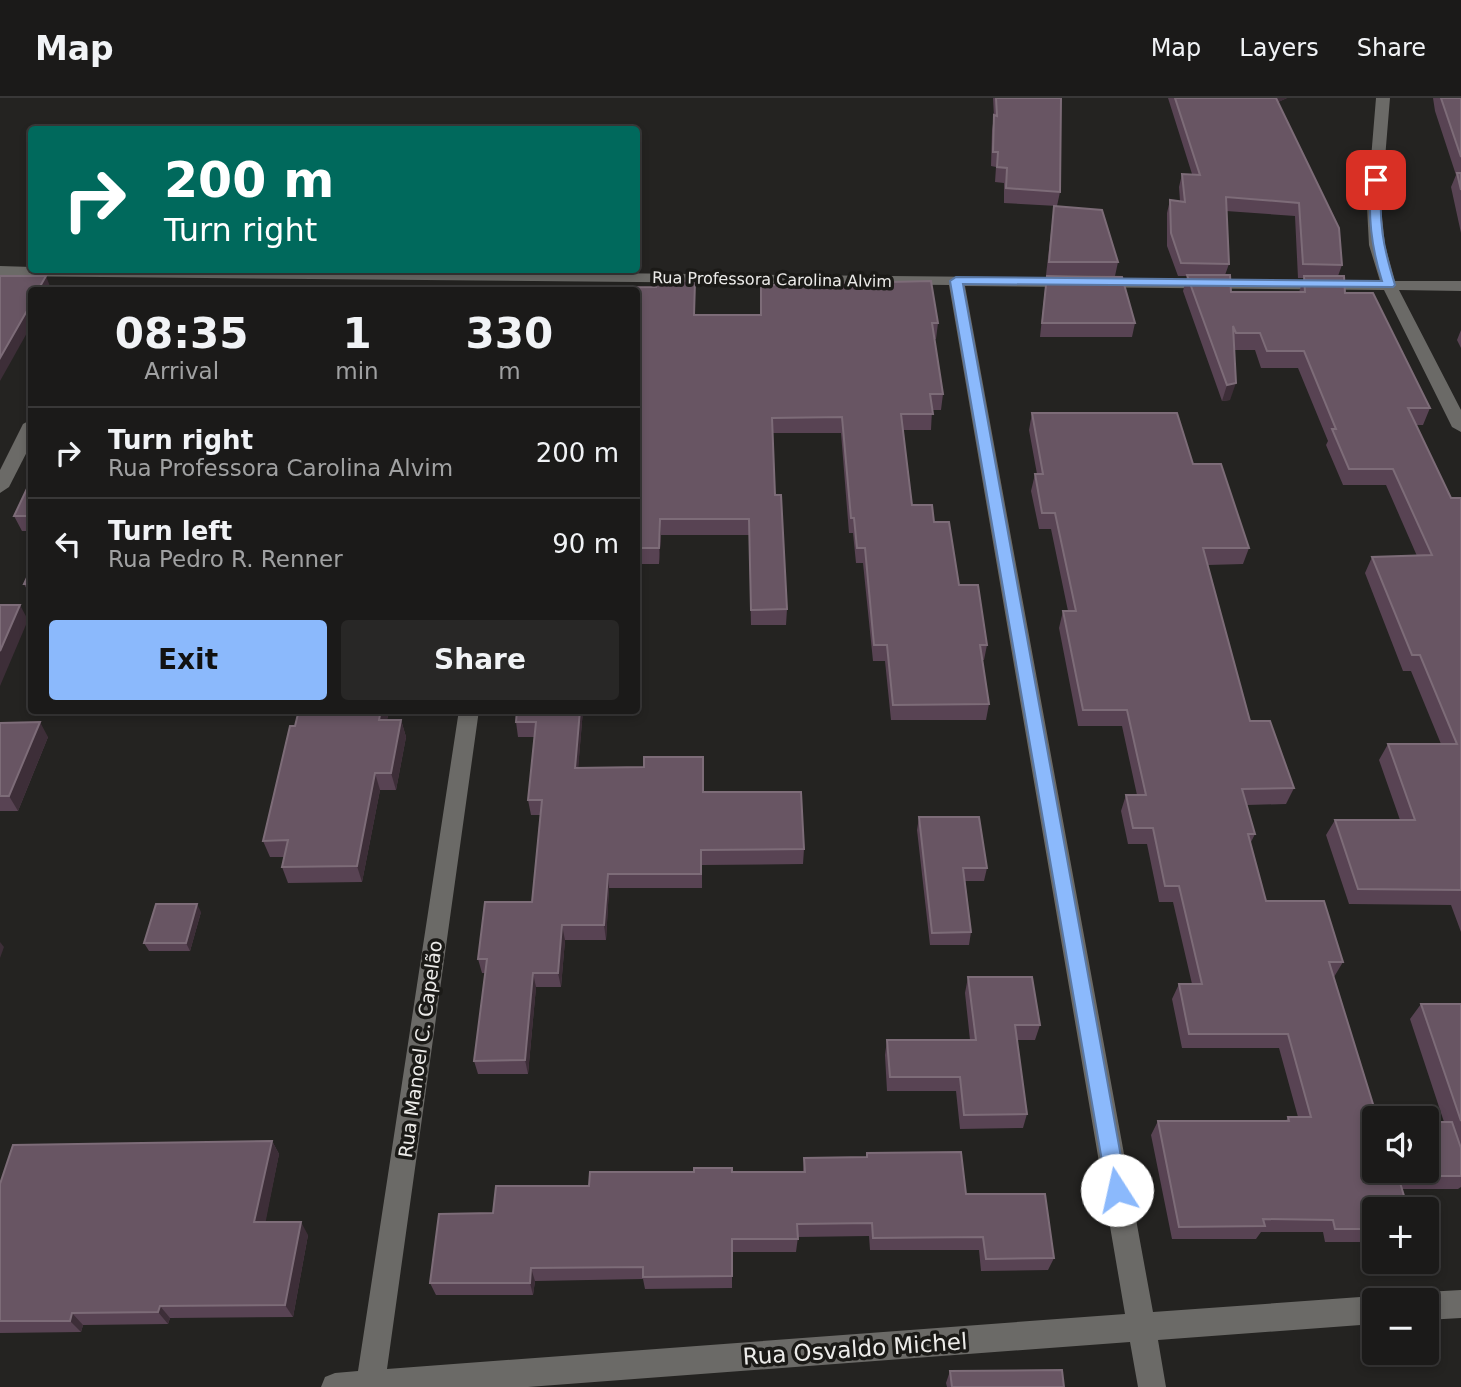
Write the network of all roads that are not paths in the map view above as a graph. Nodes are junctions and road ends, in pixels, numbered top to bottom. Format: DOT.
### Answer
graph roads {
  1 [pos="1383,98"];
  2 [pos="0,271"];
  3 [pos="28,271"];
  4 [pos="143,273"];
  5 [pos="956,281"];
  6 [pos="531,284"];
  7 [pos="1389,285"];
  8 [pos="1461,286"];
  9 [pos="1461,427"];
  10 [pos="28,432"];
  11 [pos="0,487"];
  12 [pos="468,714"];
  13 [pos="1461,1304"];
  14 [pos="1439,1305"];
  15 [pos="1362,1311"];
  16 [pos="1141,1328"];
  17 [pos="371,1386"];
  18 [pos="335,1387"];
  19 [pos="1152,1387"];
  1 -- 7 [label="street"];
  2 -- 3 [label="street, Rua Professora Carolina Alvim"];
  4 -- 6 [label="street, Rua Professora Carolina Alvim"];
  5 -- 6 [label="street, Rua Professora Carolina Alvim"];
  5 -- 7 [label="street, Rua Professora Carolina Alvim"];
  5 -- 16 [label="street"];
  7 -- 8 [label="street, Rua Professora Carolina Alvim"];
  7 -- 9 [label="street"];
  10 -- 11 [label="street"];
  12 -- 17 [label="street, Rua Manoel C. Capelão"];
  13 -- 14 [label="street"];
  15 -- 16 [label="street, Rua Osvaldo Michel"];
  16 -- 17 [label="street, Rua Osvaldo Michel"];
  16 -- 19 [label="street"];
  17 -- 18 [label="street, Rua Osvaldo Michel"];
}
